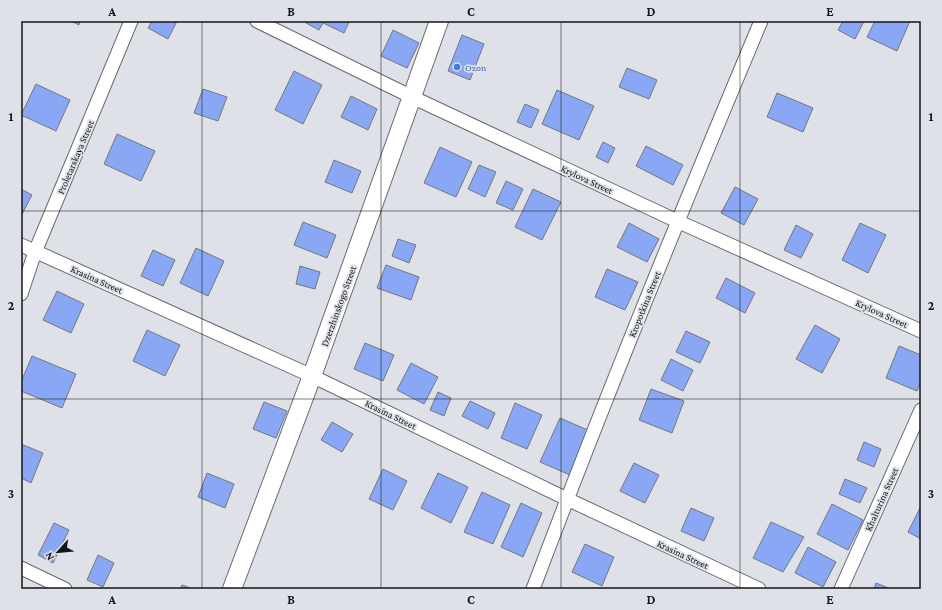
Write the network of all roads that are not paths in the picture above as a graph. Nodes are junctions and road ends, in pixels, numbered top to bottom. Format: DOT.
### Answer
graph roads {
  1 [pos="131,21"];
  2 [pos="257,21"];
  3 [pos="439,21"];
  4 [pos="760,21"];
  5 [pos="412,97"];
  6 [pos="677,221"];
  7 [pos="21,245"];
  8 [pos="35,252"];
  9 [pos="21,294"];
  10 [pos="921,331"];
  11 [pos="312,376"];
  12 [pos="921,410"];
  13 [pos="567,499"];
  14 [pos="21,568"];
  15 [pos="65,589"];
  16 [pos="232,589"];
  17 [pos="533,589"];
  18 [pos="759,589"];
  19 [pos="841,589"];
  1 -- 8 [label="street, Proletarskaya Street"];
  2 -- 5 [label="street, Krylova Street"];
  3 -- 5 [label="street, Dzerzhinskogo Street"];
  4 -- 6 [label="street, Kropotkina Street"];
  5 -- 6 [label="street, Krylova Street"];
  5 -- 11 [label="street, Dzerzhinskogo Street"];
  6 -- 10 [label="street, Krylova Street"];
  6 -- 13 [label="street, Kropotkina Street"];
  7 -- 8 [label="street, Krasina Street"];
  8 -- 9 [label="street, Proletarskaya Street"];
  8 -- 11 [label="street, Krasina Street"];
  11 -- 13 [label="street, Krasina Street"];
  11 -- 16 [label="street, Dzerzhinskogo Street"];
  12 -- 19 [label="street, Khalturina Street"];
  13 -- 17 [label="street, Kropotkina Street"];
  13 -- 18 [label="street, Krasina Street"];
  14 -- 15 [label="street"];
}
